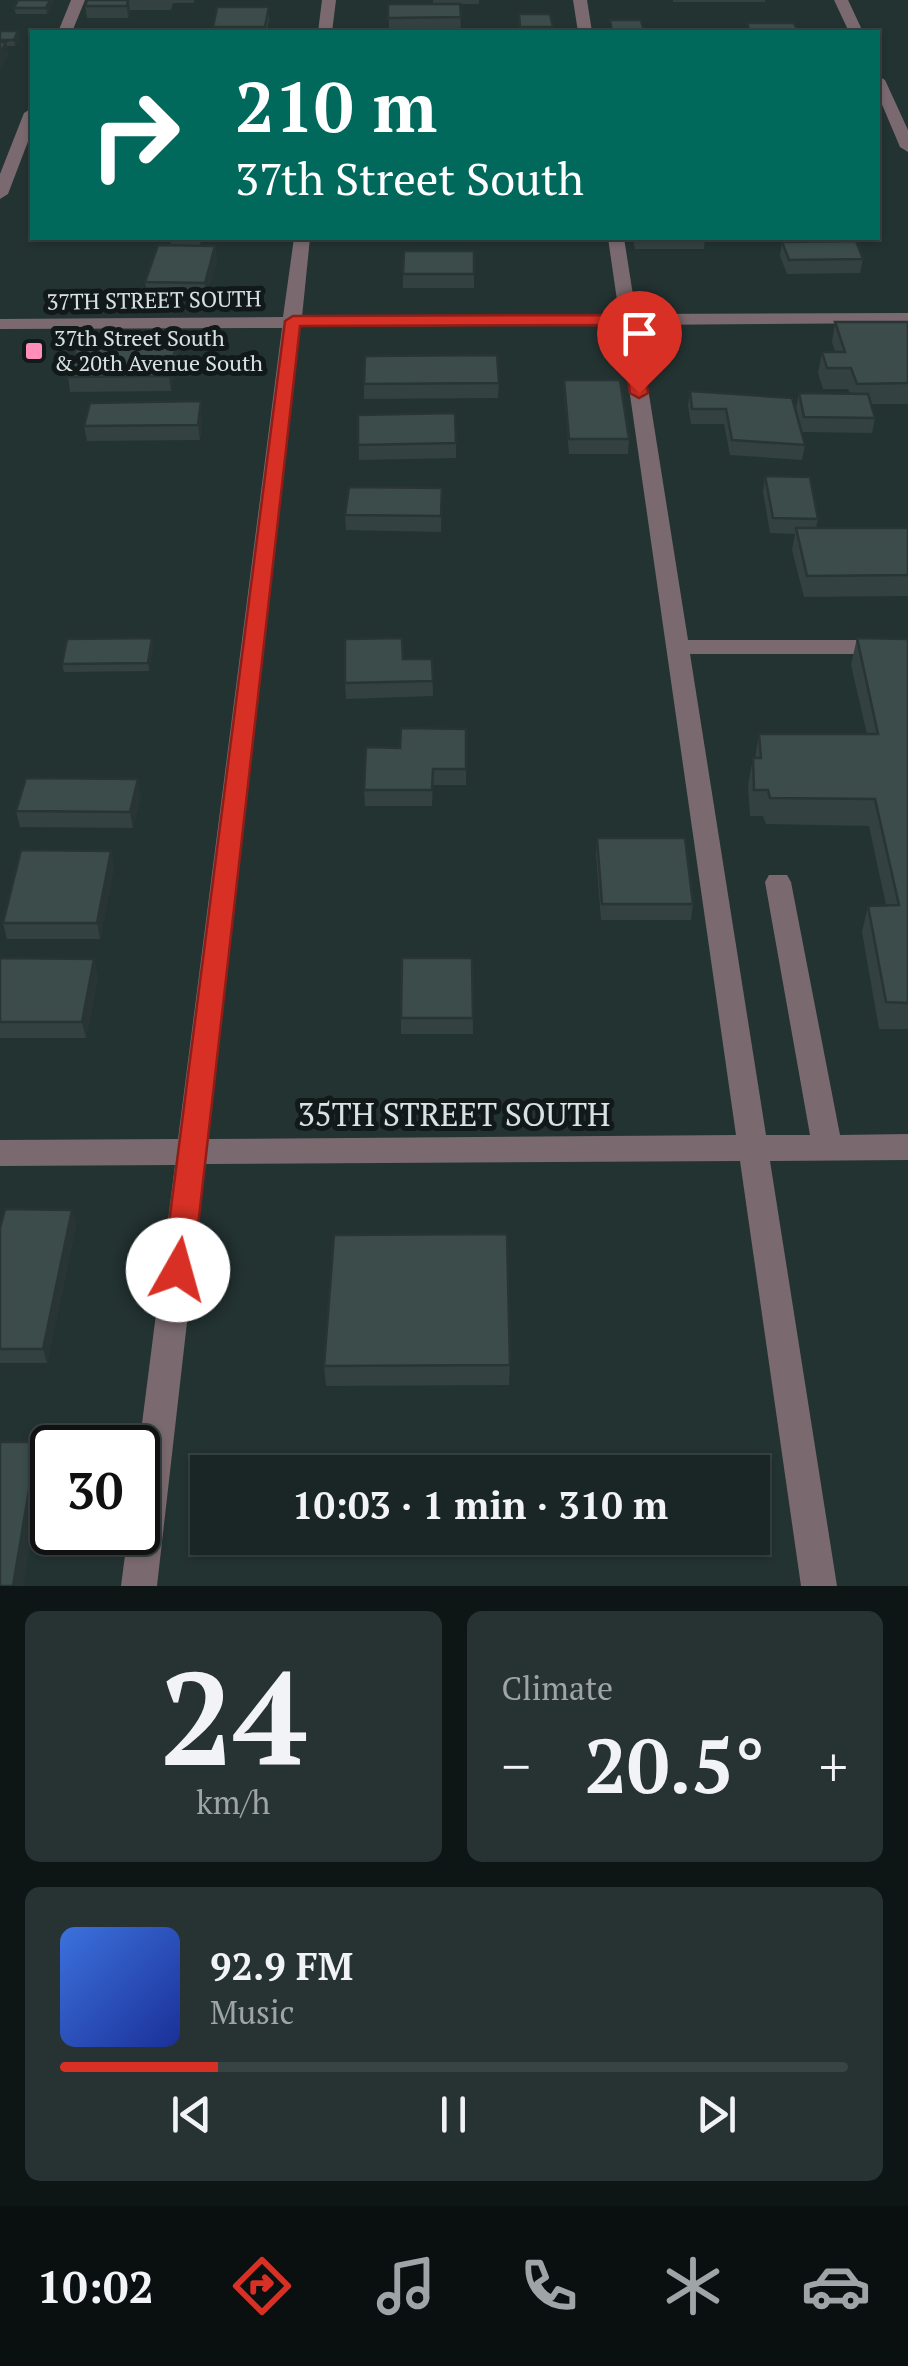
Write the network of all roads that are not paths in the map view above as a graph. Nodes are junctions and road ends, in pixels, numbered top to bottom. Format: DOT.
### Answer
graph roads {
  1 [pos="78,0"];
  2 [pos="329,0"];
  3 [pos="580,0"];
  4 [pos="840,0"];
  5 [pos="66,30"];
  6 [pos="326,30"];
  7 [pos="585,30"];
  8 [pos="855,30"];
  9 [pos="880,83"];
  10 [pos="901,117"];
  11 [pos="30,118"];
  12 [pos="908,147"];
  13 [pos="0,194"];
  14 [pos="302,240"];
  15 [pos="616,240"];
  16 [pos="908,318"];
  17 [pos="628,320"];
  18 [pos="293,321"];
  19 [pos="0,324"];
  20 [pos="677,647"];
  21 [pos="908,647"];
  22 [pos="778,882"];
  23 [pos="753,1147"];
  24 [pos="827,1147"];
  25 [pos="908,1147"];
  26 [pos="192,1152"];
  27 [pos="0,1153"];
  28 [pos="139,1586"];
  29 [pos="819,1586"];
  1 -- 5 [label="street"];
  2 -- 6 [label="street"];
  3 -- 7 [label="street"];
  4 -- 8 [label="street"];
  9 -- 10 [label="street"];
  10 -- 12 [label="street"];
  11 -- 13 [label="street"];
  14 -- 18 [label="street"];
  15 -- 17 [label="street"];
  16 -- 17 [label="street, 37TH STREET SOUTH"];
  17 -- 18 [label="street, 37TH STREET SOUTH"];
  17 -- 20 [label="street"];
  18 -- 19 [label="street, 37TH STREET SOUTH"];
  18 -- 26 [label="street"];
  20 -- 21 [label="street"];
  20 -- 23 [label="street"];
  22 -- 24 [label="street"];
  23 -- 24 [label="street, 35TH STREET SOUTH"];
  23 -- 26 [label="street, 35TH STREET SOUTH"];
  23 -- 29 [label="street"];
  24 -- 25 [label="street, 35TH STREET SOUTH"];
  26 -- 27 [label="street, 35TH STREET SOUTH"];
  26 -- 28 [label="street"];
}
